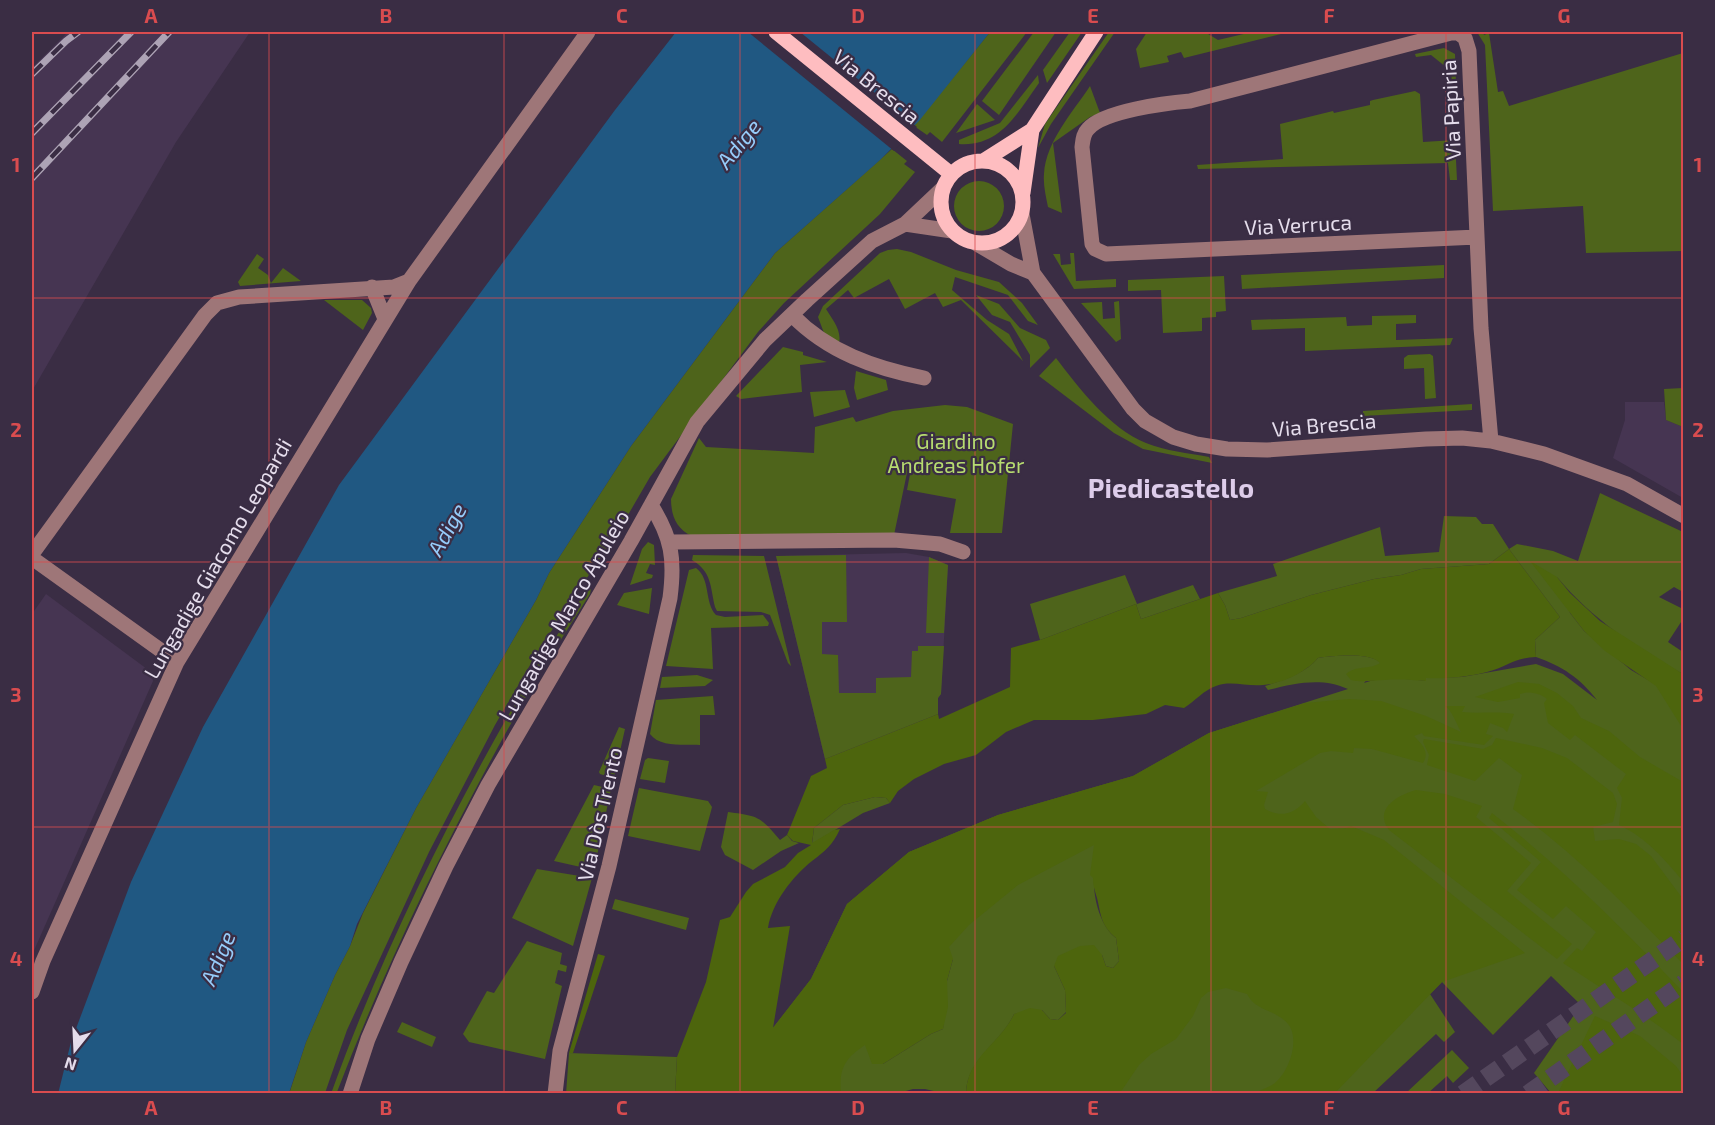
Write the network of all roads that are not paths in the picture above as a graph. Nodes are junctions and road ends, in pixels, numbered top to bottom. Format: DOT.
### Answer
graph roads {
  1 [pos="588,32"];
  2 [pos="776,32"];
  3 [pos="1096,32"];
  4 [pos="1108,117"];
  5 [pos="1032,130"];
  6 [pos="984,161"];
  7 [pos="951,174"];
  8 [pos="942,189"];
  9 [pos="1023,193"];
  10 [pos="1022,214"];
  11 [pos="905,224"];
  12 [pos="952,231"];
  13 [pos="1477,237"];
  14 [pos="977,244"];
  15 [pos="1033,273"];
  16 [pos="409,281"];
  17 [pos="372,287"];
  18 [pos="792,315"];
  19 [pos="385,319"];
  20 [pos="924,378"];
  21 [pos="1491,441"];
  22 [pos="651,505"];
  23 [pos="1683,516"];
  24 [pos="671,542"];
  25 [pos="963,552"];
  26 [pos="32,556"];
  27 [pos="177,662"];
  28 [pos="32,992"];
  29 [pos="350,1094"];
  30 [pos="555,1094"];
  1 -- 16 [label="street, Lungadige Giacomo Leopardi"];
  2 -- 7 [label="main road, Via Brescia"];
  3 -- 5 [label="main road"];
  4 -- 13 [label="street, Via Verruca"];
  4 -- 13 [label="street, Via Papiria"];
  5 -- 6 [label="main road"];
  5 -- 9 [label="main road"];
  6 -- 7 [label="main road"];
  6 -- 9 [label="main road"];
  7 -- 8 [label="main road"];
  8 -- 11 [label="street, Lungadige Marco Apuleio"];
  8 -- 12 [label="main road"];
  9 -- 10 [label="main road"];
  10 -- 14 [label="main road"];
  10 -- 15 [label="street, Via Brescia"];
  11 -- 12 [label="street"];
  11 -- 18 [label="street, Lungadige Marco Apuleio"];
  12 -- 14 [label="main road"];
  13 -- 21 [label="street, Via Papiria"];
  14 -- 15 [label="street, Via Brescia"];
  15 -- 21 [label="street, Via Brescia"];
  16 -- 17 [label="street"];
  16 -- 19 [label="street, Lungadige Giacomo Leopardi"];
  17 -- 19 [label="street"];
  17 -- 26 [label="street"];
  18 -- 20 [label="street"];
  18 -- 22 [label="street, Lungadige Marco Apuleio"];
  19 -- 27 [label="street, Lungadige Giacomo Leopardi"];
  21 -- 23 [label="street, Via Brescia"];
  22 -- 24 [label="street, Via Dòs Trento"];
  22 -- 29 [label="street, Lungadige Marco Apuleio"];
  24 -- 25 [label="street"];
  24 -- 30 [label="street, Via Dòs Trento"];
  26 -- 27 [label="street"];
  27 -- 28 [label="street, Lungadige Giacomo Leopardi"];
}
